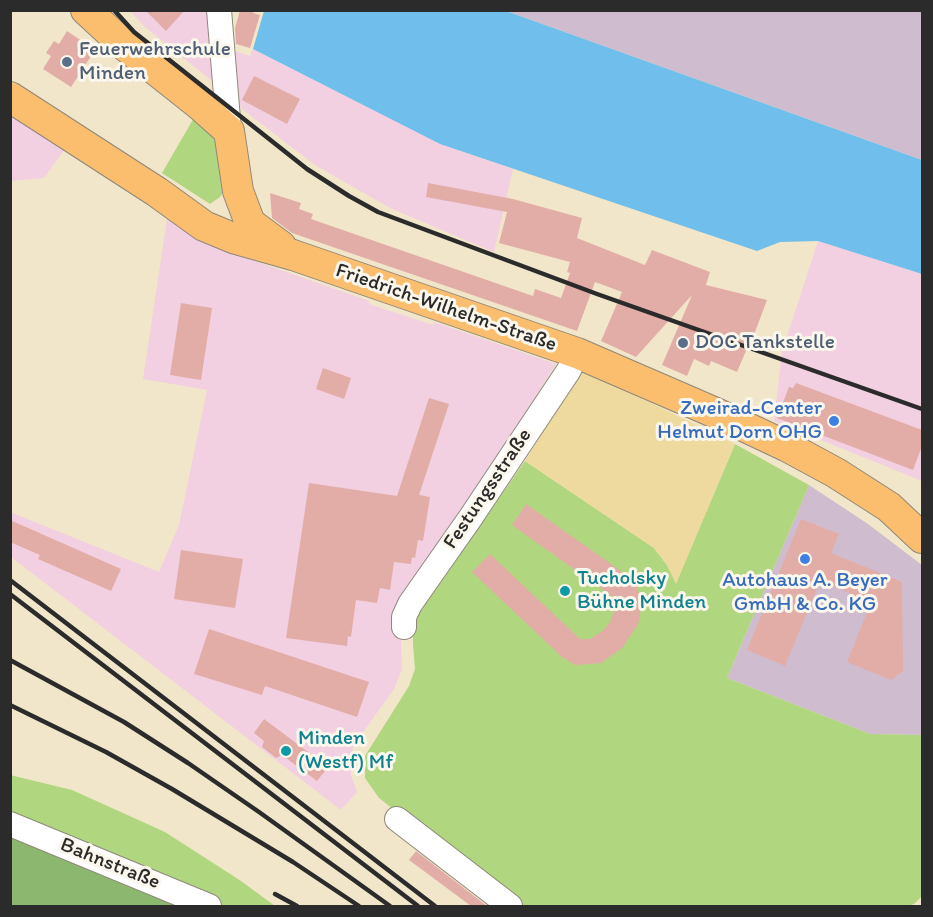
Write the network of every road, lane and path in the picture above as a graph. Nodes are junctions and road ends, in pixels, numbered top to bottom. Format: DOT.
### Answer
graph roads {
  1 [pos="86,10"];
  2 [pos="219,10"];
  3 [pos="10,97"];
  4 [pos="230,131"];
  5 [pos="238,191"];
  6 [pos="189,214"];
  7 [pos="293,255"];
  8 [pos="576,353"];
  9 [pos="889,507"];
  10 [pos="922,521"];
  11 [pos="922,538"];
  12 [pos="404,627"];
  13 [pos="397,819"];
  14 [pos="10,824"];
  15 [pos="209,906"];
  16 [pos="510,906"];
  1 -- 4 [label="main road"];
  2 -- 4 [label="street"];
  3 -- 6 [label="main road, Friedrich-Wilhelm-Straße"];
  4 -- 5 [label="main road"];
  5 -- 6 [label="main road"];
  5 -- 7 [label="main road"];
  6 -- 7 [label="main road, Friedrich-Wilhelm-Straße"];
  7 -- 8 [label="main road, Friedrich-Wilhelm-Straße"];
  8 -- 9 [label="main road, Friedrich-Wilhelm-Straße"];
  8 -- 12 [label="street, Festungsstraße"];
  9 -- 10 [label="main road, Friedrich-Wilhelm-Straße"];
  9 -- 11 [label="main road, Friedrich-Wilhelm-Straße"];
  13 -- 16 [label="street"];
  14 -- 15 [label="street, Bahnstraße"];
}
